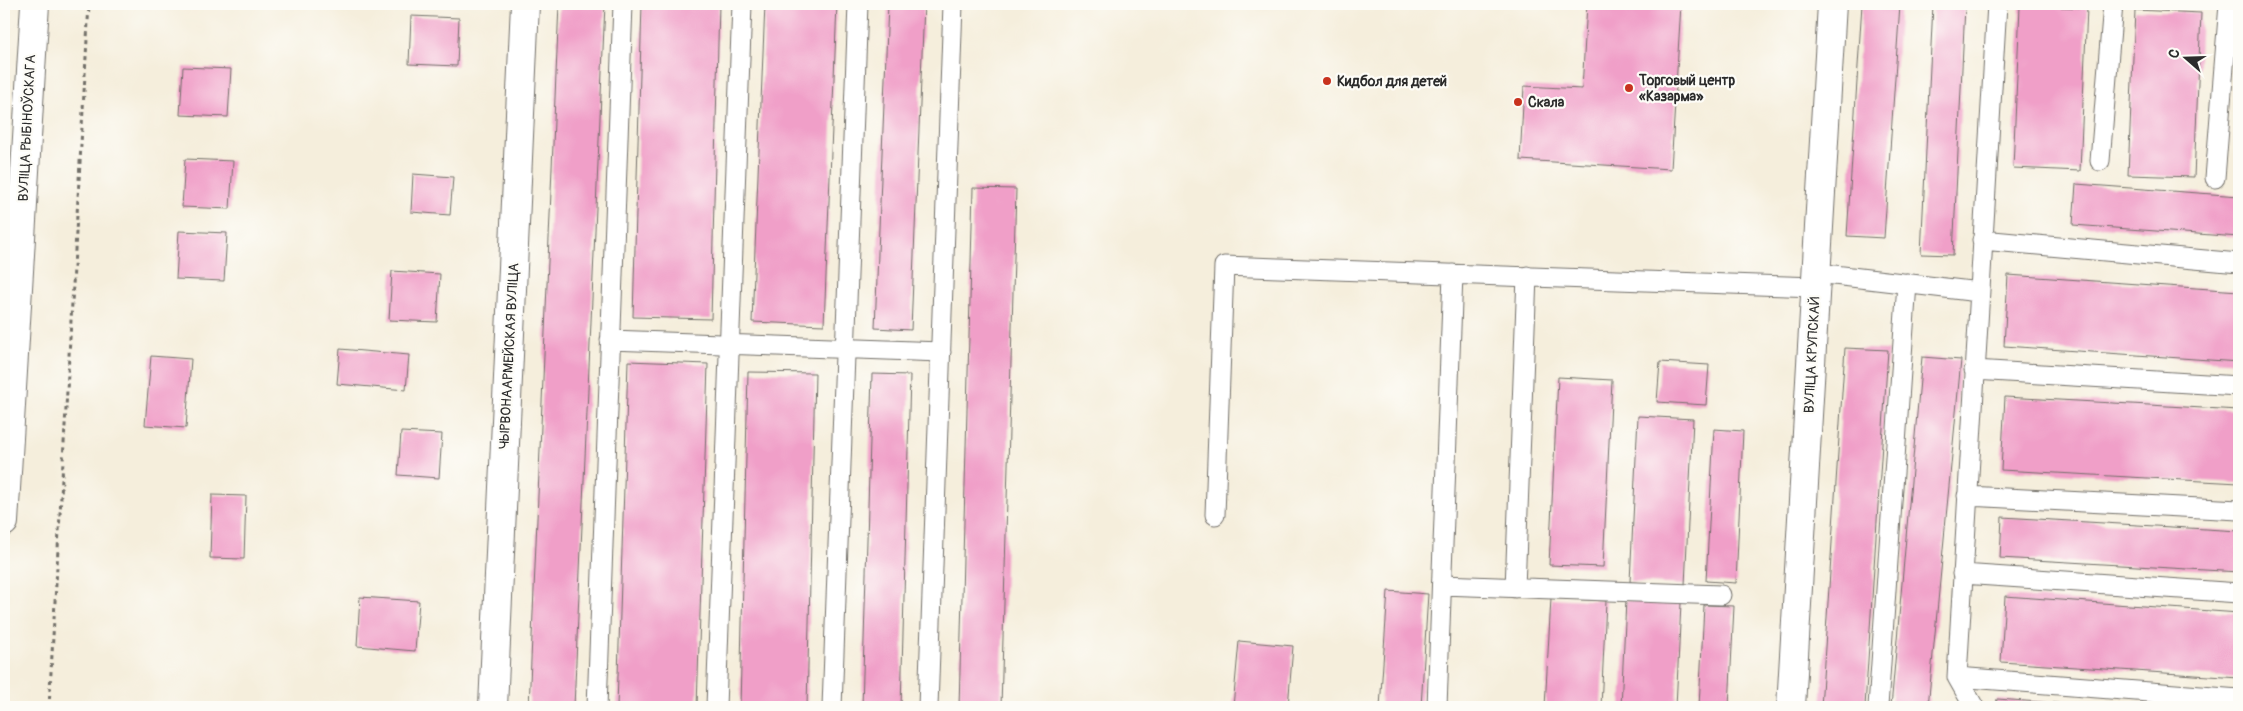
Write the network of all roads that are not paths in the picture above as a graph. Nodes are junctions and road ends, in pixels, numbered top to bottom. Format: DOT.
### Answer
graph roads {
  1 [pos="35,4"];
  2 [pos="525,4"];
  3 [pos="623,4"];
  4 [pos="742,4"];
  5 [pos="858,4"];
  6 [pos="953,4"];
  7 [pos="1832,4"];
  8 [pos="1997,4"];
  9 [pos="2113,4"];
  10 [pos="2229,4"];
  11 [pos="2100,161"];
  12 [pos="2215,178"];
  13 [pos="1982,240"];
  14 [pos="2239,263"];
  15 [pos="1453,274"];
  16 [pos="1527,276"];
  17 [pos="1816,280"];
  18 [pos="1908,283"];
  19 [pos="1979,292"];
  20 [pos="610,340"];
  21 [pos="730,344"];
  22 [pos="845,348"];
  23 [pos="941,352"];
  24 [pos="1974,370"];
  25 [pos="2239,386"];
  26 [pos="1967,496"];
  27 [pos="2239,510"];
  28 [pos="1215,515"];
  29 [pos="4,522"];
  30 [pos="1962,574"];
  31 [pos="1442,585"];
  32 [pos="1515,588"];
  33 [pos="2239,593"];
  34 [pos="1722,595"];
  35 [pos="1956,677"];
  36 [pos="2239,699"];
  37 [pos="493,707"];
  38 [pos="597,707"];
  39 [pos="716,707"];
  40 [pos="832,707"];
  41 [pos="928,707"];
  42 [pos="1437,707"];
  43 [pos="1791,707"];
  44 [pos="1878,707"];
  45 [pos="1974,707"];
  1 -- 29 [label="street, ВУЛІЦА РЫБІНОЎСКАГА"];
  2 -- 37 [label="street, ЧЫРВОНААРМЕЙСКАЯ ВУЛІЦА"];
  3 -- 20 [label="lane"];
  4 -- 21 [label="lane"];
  5 -- 22 [label="lane"];
  6 -- 23 [label="lane"];
  7 -- 17 [label="street, ВУЛІЦА КРУПСКАЙ"];
  8 -- 13 [label="lane"];
  9 -- 11 [label="lane"];
  10 -- 12 [label="lane"];
  13 -- 14 [label="lane"];
  13 -- 19 [label="lane"];
  15 -- 16 [label="lane"];
  15 -- 28 [label="lane"];
  15 -- 31 [label="lane"];
  16 -- 17 [label="lane"];
  16 -- 32 [label="lane"];
  17 -- 18 [label="lane"];
  17 -- 43 [label="street, ВУЛІЦА КРУПСКАЙ"];
  18 -- 19 [label="lane"];
  18 -- 44 [label="lane"];
  19 -- 24 [label="lane"];
  20 -- 21 [label="lane"];
  20 -- 38 [label="lane"];
  21 -- 22 [label="lane"];
  21 -- 39 [label="lane"];
  22 -- 23 [label="lane"];
  22 -- 40 [label="lane"];
  23 -- 41 [label="lane"];
  24 -- 25 [label="lane"];
  24 -- 26 [label="lane"];
  26 -- 27 [label="lane"];
  26 -- 30 [label="lane"];
  30 -- 33 [label="lane"];
  30 -- 35 [label="lane"];
  31 -- 32 [label="lane"];
  31 -- 42 [label="lane"];
  32 -- 34 [label="lane"];
  35 -- 36 [label="lane"];
  35 -- 45 [label="lane"];
}
